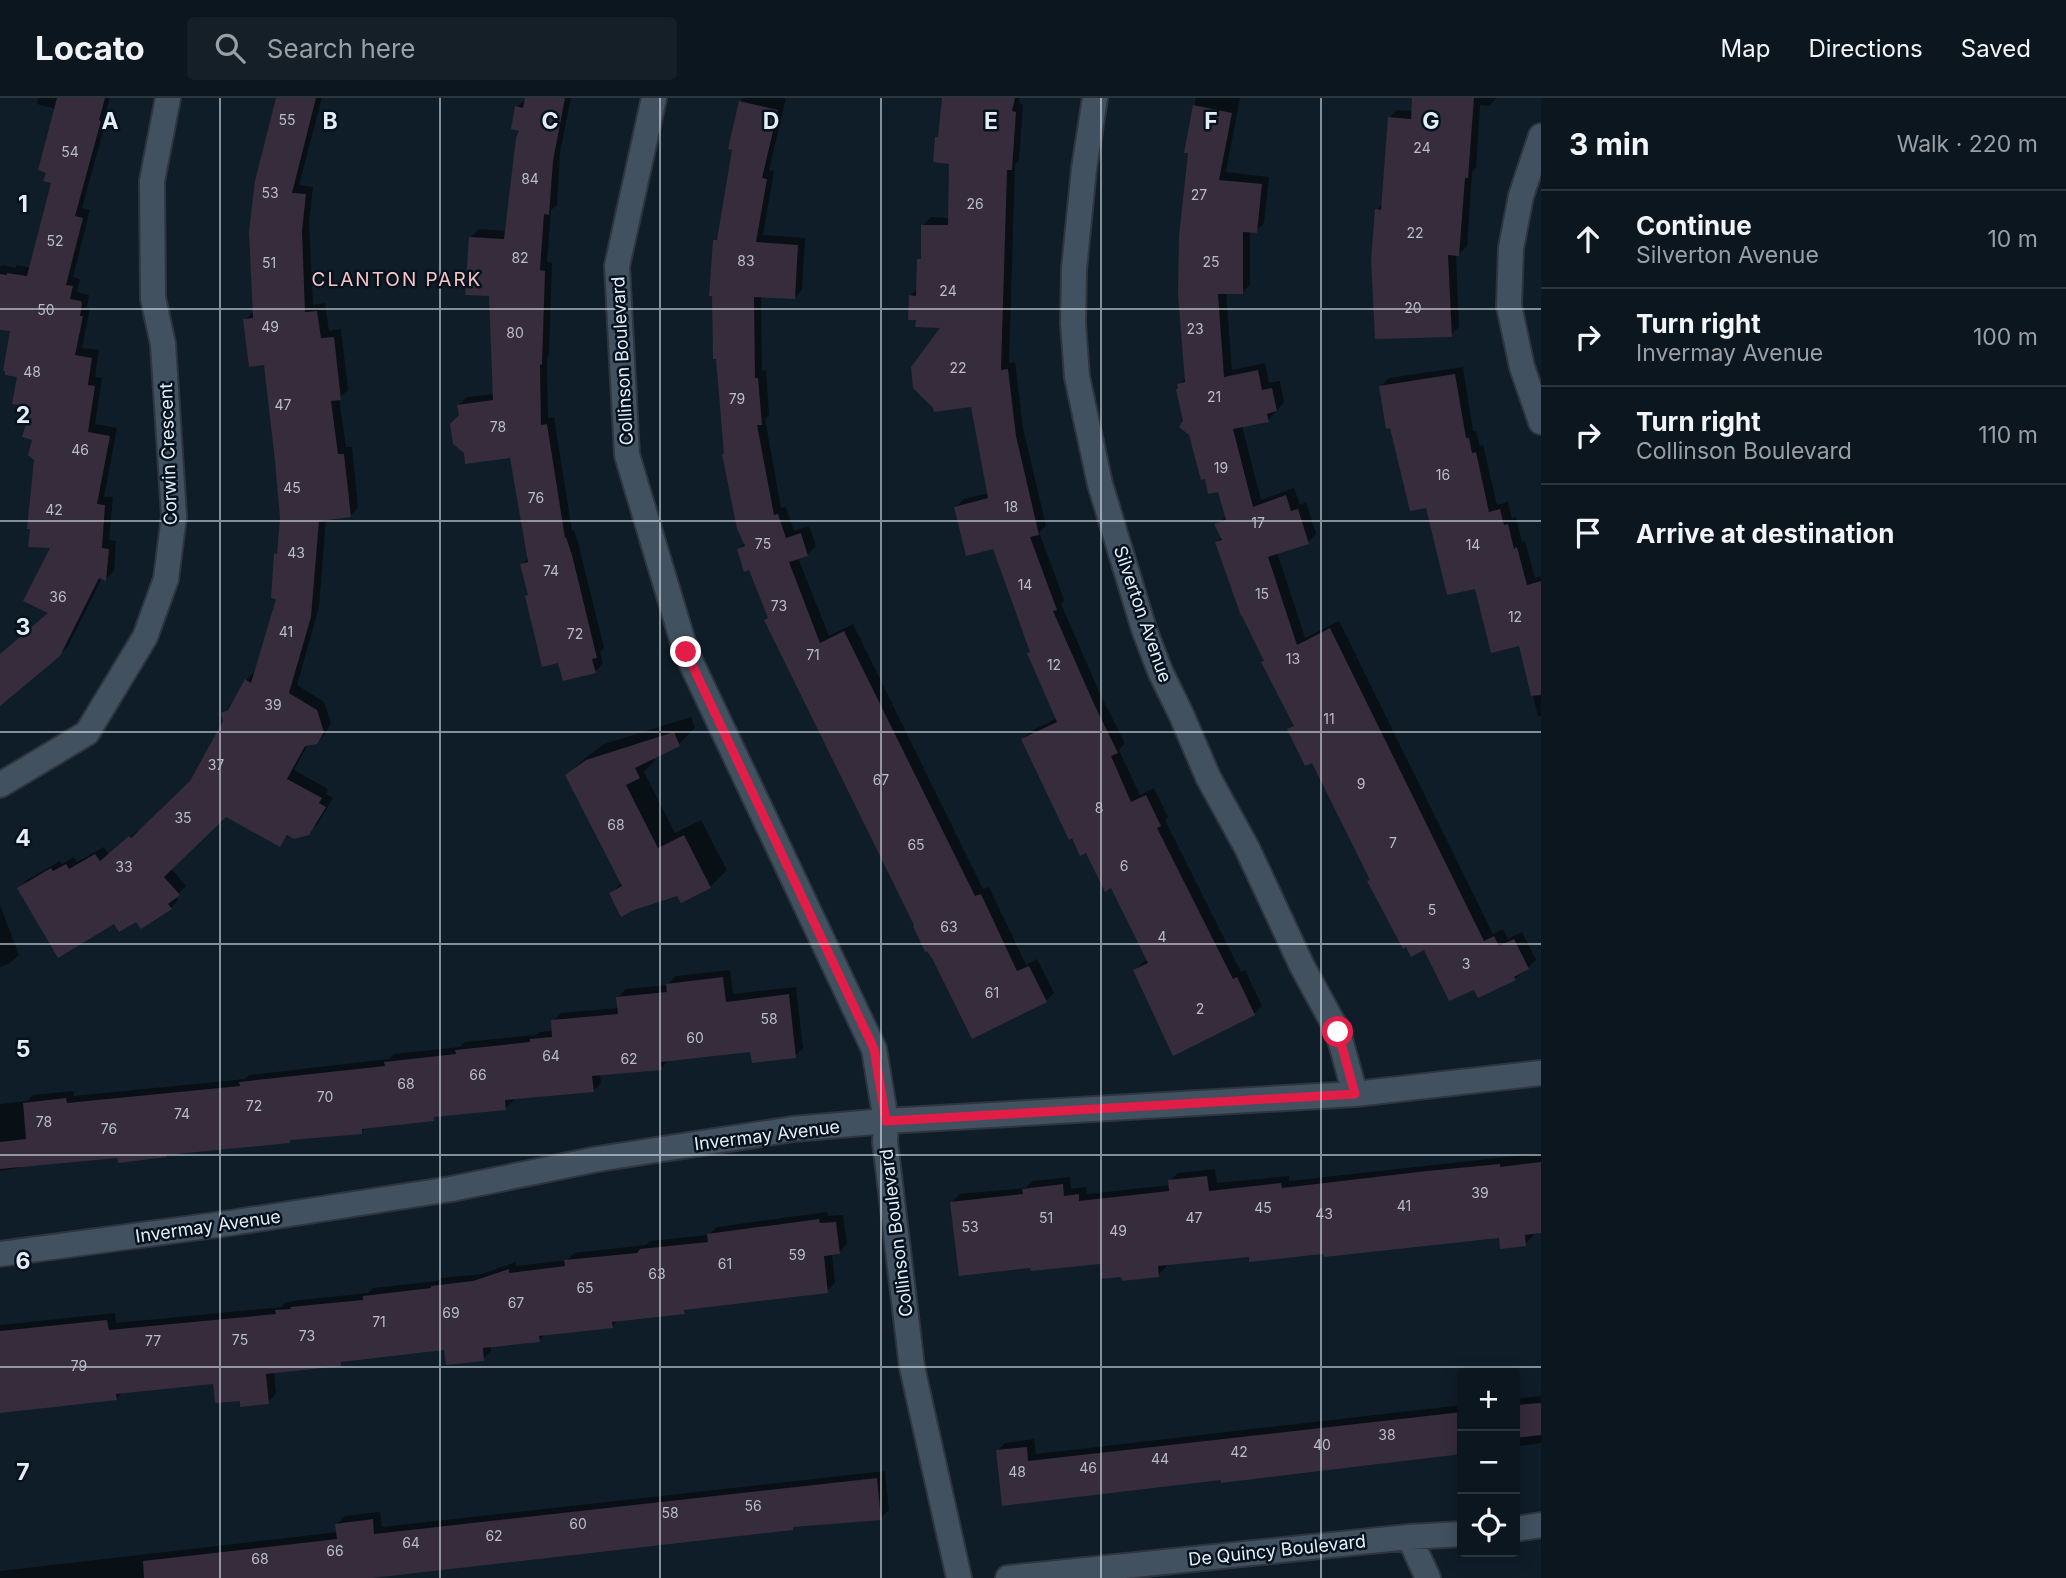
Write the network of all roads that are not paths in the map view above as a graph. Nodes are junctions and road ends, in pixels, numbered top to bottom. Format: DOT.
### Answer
graph roads {
  1 [pos="168,98"];
  2 [pos="654,98"];
  3 [pos="1095,98"];
  4 [pos="1541,136"];
  5 [pos="1541,422"];
  6 [pos="0,785"];
  7 [pos="1541,1073"];
  8 [pos="1355,1094"];
  9 [pos="886,1121"];
  10 [pos="0,1254"];
  11 [pos="1541,1525"];
  12 [pos="1520,1527"];
  13 [pos="1457,1535"];
  14 [pos="1409,1537"];
  15 [pos="959,1578"];
  16 [pos="1008,1578"];
  17 [pos="1428,1578"];
  1 -- 6 [label="street, Corwin Crescent"];
  2 -- 9 [label="street, Collinson Boulevard"];
  3 -- 8 [label="street, Silverton Avenue"];
  4 -- 5 [label="street"];
  7 -- 8 [label="street, Invermay Avenue"];
  8 -- 9 [label="street, Invermay Avenue"];
  9 -- 10 [label="street, Invermay Avenue"];
  9 -- 15 [label="street, Collinson Boulevard"];
  11 -- 12 [label="street"];
  13 -- 14 [label="street, De Quincy Boulevard"];
  14 -- 16 [label="street, De Quincy Boulevard"];
  14 -- 17 [label="street"];
}
